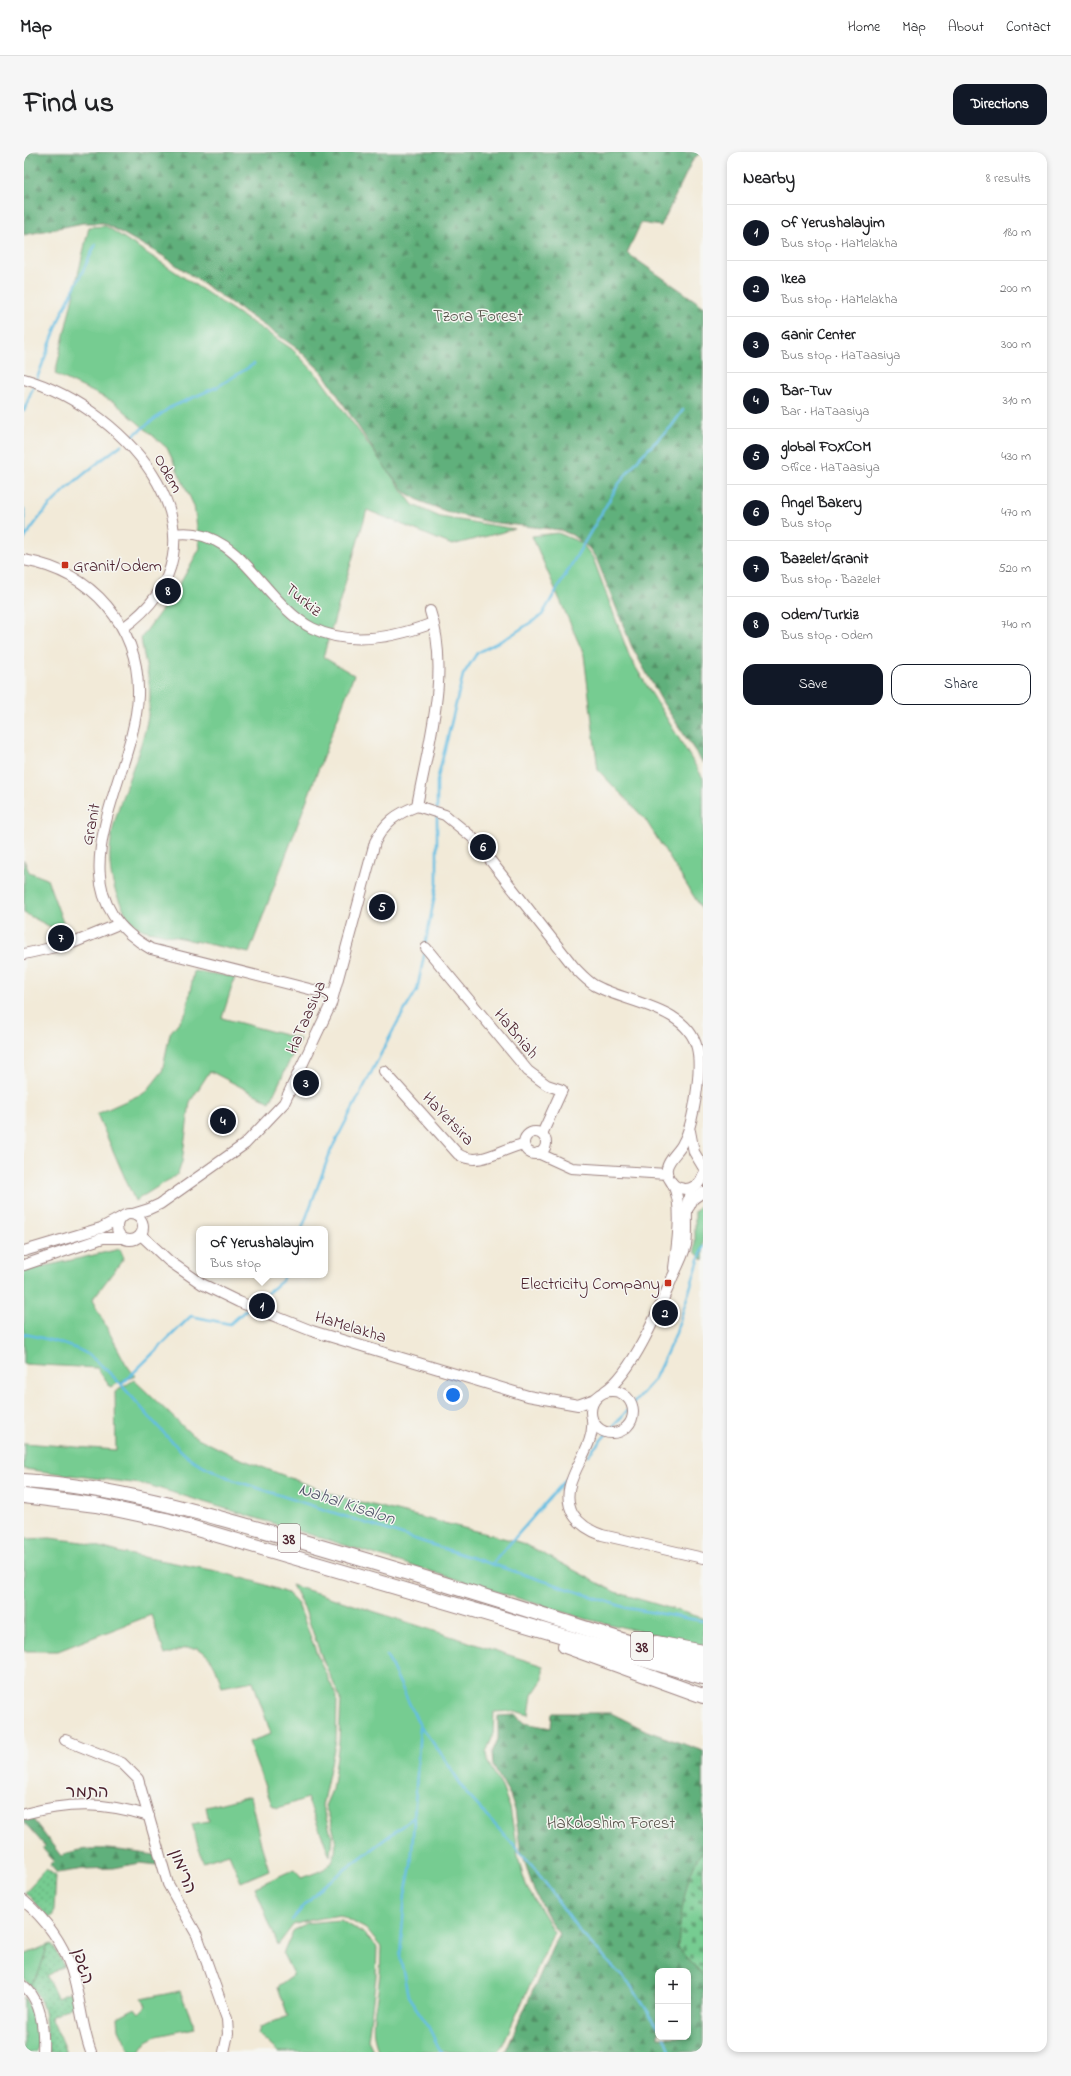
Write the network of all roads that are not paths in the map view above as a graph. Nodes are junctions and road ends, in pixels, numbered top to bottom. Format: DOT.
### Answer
graph roads {
  1 [pos="24,379"];
  2 [pos="174,534"];
  3 [pos="24,560"];
  4 [pos="430,611"];
  5 [pos="433,623"];
  6 [pos="123,628"];
  7 [pos="417,806"];
  8 [pos="119,924"];
  9 [pos="426,948"];
  10 [pos="24,954"];
  11 [pos="333,995"];
  12 [pos="384,1071"];
  13 [pos="690,1127"];
  14 [pos="542,1134"];
  15 [pos="524,1144"];
  16 [pos="538,1153"];
  17 [pos="674,1156"];
  18 [pos="698,1158"];
  19 [pos="703,1167"];
  20 [pos="703,1175"];
  21 [pos="670,1178"];
  22 [pos="696,1188"];
  23 [pos="703,1192"];
  24 [pos="160,1204"];
  25 [pos="688,1211"];
  26 [pos="133,1214"];
  27 [pos="120,1218"];
  28 [pos="142,1231"];
  29 [pos="122,1238"];
  30 [pos="24,1251"];
  31 [pos="24,1265"];
  32 [pos="673,1276"];
  33 [pos="626,1369"];
  34 [pos="605,1391"];
  35 [pos="595,1398"];
  36 [pos="629,1399"];
  37 [pos="572,1404"];
  38 [pos="592,1419"];
  39 [pos="612,1433"];
  40 [pos="587,1447"];
  41 [pos="24,1481"];
  42 [pos="24,1496"];
  43 [pos="703,1558"];
  44 [pos="437,1599"];
  45 [pos="582,1627"];
  46 [pos="703,1652"];
  47 [pos="703,1666"];
  48 [pos="703,1677"];
  49 [pos="703,1696"];
  50 [pos="64,1740"];
  51 [pos="24,1814"];
  52 [pos="148,1816"];
  53 [pos="24,1901"];
  54 [pos="24,1986"];
  55 [pos="42,2052"];
  56 [pos="92,2052"];
  57 [pos="224,2052"];
  1 -- 2 [label="street, Odem"];
  2 -- 5 [label="street, Turkiz"];
  2 -- 6 [label="street, Odem"];
  3 -- 6 [label="street, Granit"];
  4 -- 5 [label="street"];
  5 -- 7 [label="street"];
  6 -- 8 [label="street, Granit"];
  7 -- 11 [label="street, HaTaasiya"];
  7 -- 13 [label="street"];
  8 -- 10 [label="street"];
  8 -- 11 [label="street, Granit"];
  9 -- 14 [label="street, HaBniah"];
  11 -- 24 [label="street, HaTaasiya"];
  12 -- 15 [label="street, HaYetsira"];
  13 -- 17 [label="street"];
  13 -- 18 [label="street"];
  14 -- 15 [label="street"];
  14 -- 16 [label="street"];
  15 -- 16 [label="street"];
  16 -- 21 [label="street"];
  17 -- 18 [label="street"];
  17 -- 21 [label="street"];
  18 -- 19 [label="street"];
  20 -- 22 [label="street"];
  21 -- 22 [label="street"];
  21 -- 32 [label="street"];
  22 -- 25 [label="street"];
  23 -- 25 [label="street"];
  24 -- 26 [label="street, HaTaasiya"];
  24 -- 28 [label="street, HaTaasiya"];
  25 -- 32 [label="street"];
  26 -- 27 [label="street"];
  26 -- 28 [label="street"];
  27 -- 29 [label="street"];
  27 -- 30 [label="street"];
  28 -- 29 [label="street"];
  28 -- 37 [label="street, HaMelakha"];
  29 -- 31 [label="street"];
  32 -- 33 [label="street"];
  33 -- 34 [label="street"];
  33 -- 36 [label="street"];
  34 -- 35 [label="street"];
  34 -- 36 [label="street"];
  35 -- 37 [label="street, HaMelakha"];
  35 -- 38 [label="street"];
  36 -- 39 [label="street"];
  37 -- 38 [label="street, HaMelakha"];
  38 -- 39 [label="street"];
  38 -- 40 [label="street"];
  39 -- 40 [label="street"];
  40 -- 43 [label="street"];
  41 -- 45 [label="highway, 38"];
  42 -- 44 [label="highway, 38"];
  44 -- 48 [label="highway, 38"];
  44 -- 49 [label="highway"];
  45 -- 46 [label="highway"];
  45 -- 47 [label="highway, 38"];
  50 -- 52 [label="street, הרימון"];
  51 -- 52 [label="street, התמר"];
  52 -- 57 [label="street, הרימון"];
  53 -- 56 [label="street, הגפן"];
  54 -- 55 [label="street"];
}
